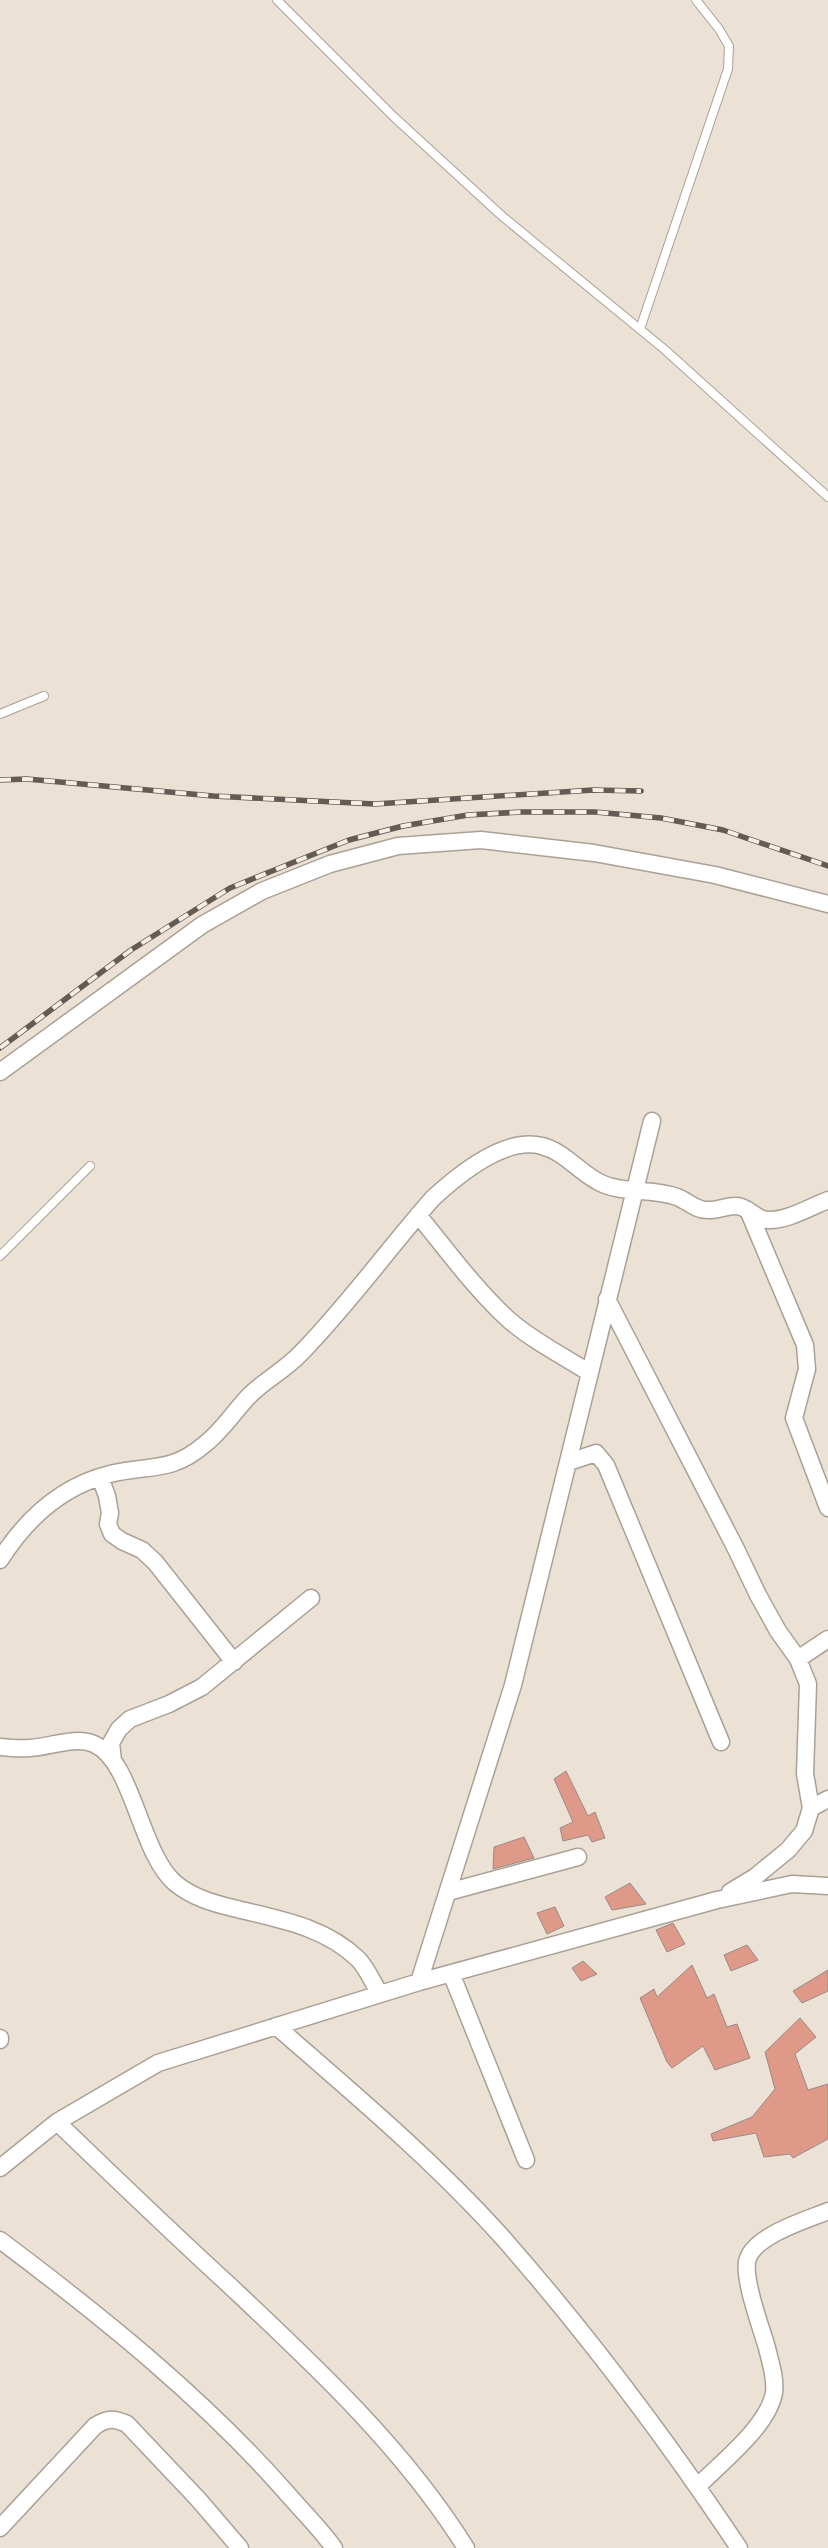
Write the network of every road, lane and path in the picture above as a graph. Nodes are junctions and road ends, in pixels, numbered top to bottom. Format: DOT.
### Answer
graph roads {
  1 [pos="277,0"];
  2 [pos="696,0"];
  3 [pos="640,329"];
  4 [pos="828,497"];
  5 [pos="44,696"];
  6 [pos="0,714"];
  7 [pos="828,904"];
  8 [pos="0,1072"];
  9 [pos="652,1120"];
  10 [pos="90,1166"];
  11 [pos="635,1190"];
  12 [pos="828,1200"];
  13 [pos="747,1209"];
  14 [pos="418,1215"];
  15 [pos="0,1256"];
  16 [pos="607,1299"];
  17 [pos="590,1373"];
  18 [pos="569,1462"];
  19 [pos="100,1477"];
  20 [pos="828,1508"];
  21 [pos="0,1560"];
  22 [pos="311,1598"];
  23 [pos="828,1640"];
  24 [pos="798,1659"];
  25 [pos="234,1662"];
  26 [pos="721,1742"];
  27 [pos="0,1747"];
  28 [pos="113,1760"];
  29 [pos="828,1800"];
  30 [pos="810,1808"];
  31 [pos="578,1857"];
  32 [pos="828,1886"];
  33 [pos="448,1892"];
  34 [pos="717,1900"];
  35 [pos="451,1973"];
  36 [pos="420,1982"];
  37 [pos="380,1994"];
  38 [pos="276,2026"];
  39 [pos="57,2122"];
  40 [pos="526,2160"];
  41 [pos="0,2168"];
  42 [pos="828,2211"];
  43 [pos="0,2240"];
  44 [pos="698,2486"];
  45 [pos="0,2528"];
  46 [pos="240,2548"];
  47 [pos="334,2548"];
  48 [pos="466,2548"];
  49 [pos="740,2548"];
  1 -- 3 [label="lane"];
  2 -- 3 [label="lane"];
  3 -- 4 [label="lane"];
  5 -- 6 [label="lane"];
  7 -- 8 [label="street"];
  9 -- 11 [label="street"];
  10 -- 15 [label="lane"];
  11 -- 13 [label="street"];
  11 -- 14 [label="street"];
  11 -- 16 [label="street"];
  12 -- 13 [label="street"];
  13 -- 20 [label="street"];
  14 -- 17 [label="street"];
  14 -- 19 [label="street"];
  16 -- 17 [label="street"];
  16 -- 24 [label="street"];
  17 -- 18 [label="street"];
  18 -- 26 [label="street"];
  18 -- 33 [label="street"];
  19 -- 21 [label="street"];
  19 -- 25 [label="street"];
  22 -- 25 [label="street"];
  23 -- 24 [label="street"];
  24 -- 30 [label="street"];
  25 -- 28 [label="street"];
  27 -- 28 [label="street"];
  28 -- 37 [label="street"];
  29 -- 30 [label="street"];
  30 -- 34 [label="street"];
  31 -- 33 [label="street"];
  32 -- 34 [label="street"];
  33 -- 36 [label="street"];
  34 -- 35 [label="street"];
  35 -- 36 [label="street"];
  35 -- 40 [label="street"];
  36 -- 37 [label="street"];
  37 -- 38 [label="street"];
  38 -- 39 [label="street"];
  38 -- 44 [label="street"];
  39 -- 41 [label="street"];
  39 -- 48 [label="street"];
  42 -- 44 [label="street"];
  43 -- 47 [label="street"];
  44 -- 49 [label="street"];
  45 -- 46 [label="street"];
}
